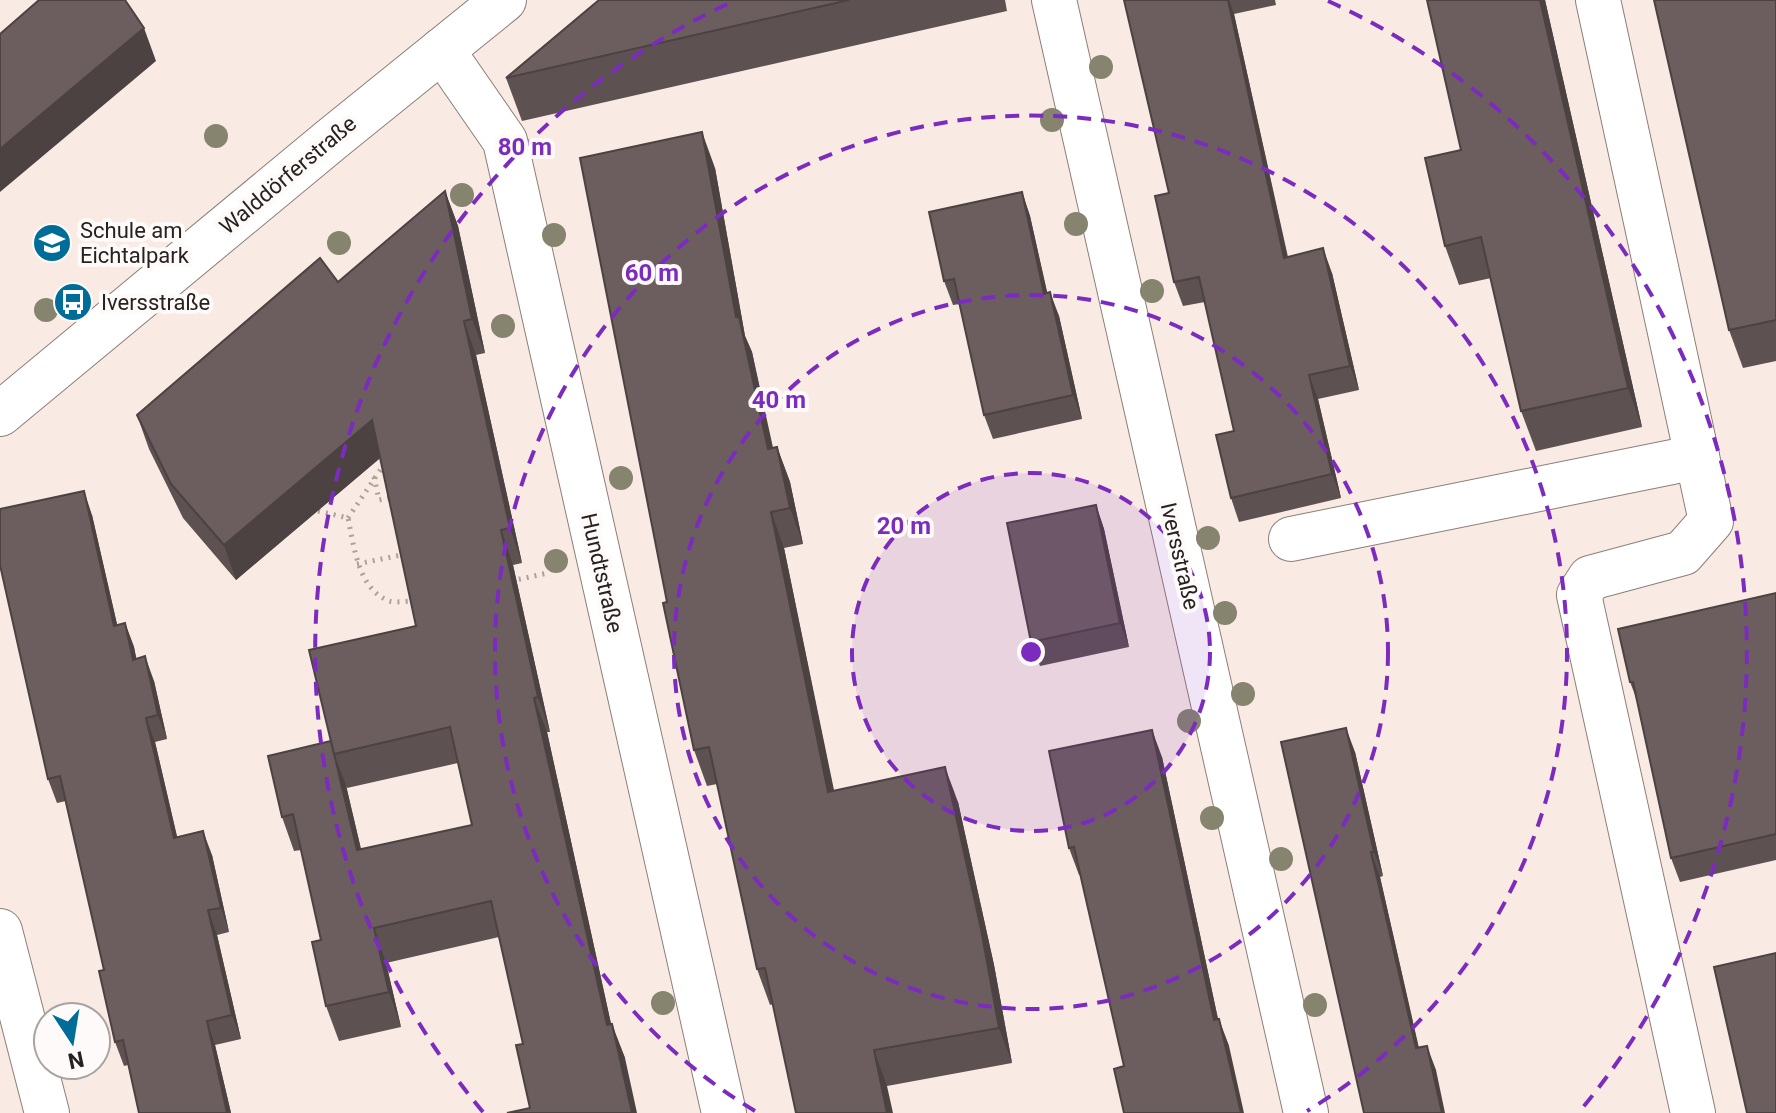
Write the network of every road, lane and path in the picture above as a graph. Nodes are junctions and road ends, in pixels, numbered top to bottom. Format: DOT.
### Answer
graph roads {
  1 [pos="504,0"];
  2 [pos="1054,0"];
  3 [pos="1598,0"];
  4 [pos="442,50"];
  5 [pos="0,414"];
  6 [pos="1697,457"];
  7 [pos="388,460"];
  8 [pos="374,476"];
  9 [pos="394,497"];
  10 [pos="318,511"];
  11 [pos="348,518"];
  12 [pos="1291,539"];
  13 [pos="406,554"];
  14 [pos="599,562"];
  15 [pos="357,564"];
  16 [pos="509,581"];
  17 [pos="418,601"];
  18 [pos="0,931"];
  19 [pos="47,1113"];
  20 [pos="724,1113"];
  21 [pos="1306,1113"];
  22 [pos="1693,1113"];
  1 -- 4 [label="street, Walddörferstraße"];
  2 -- 21 [label="street, Iversstraße"];
  3 -- 6 [label="street"];
  4 -- 5 [label="street, Walddörferstraße"];
  4 -- 14 [label="street, Hundtstraße"];
  6 -- 12 [label="street"];
  6 -- 22 [label="street"];
  7 -- 8 [label="path"];
  8 -- 9 [label="path"];
  8 -- 11 [label="path"];
  10 -- 11 [label="path"];
  11 -- 15 [label="path"];
  13 -- 15 [label="path"];
  14 -- 16 [label="path"];
  14 -- 20 [label="street, Hundtstraße"];
  15 -- 17 [label="path"];
  18 -- 19 [label="street"];
}
